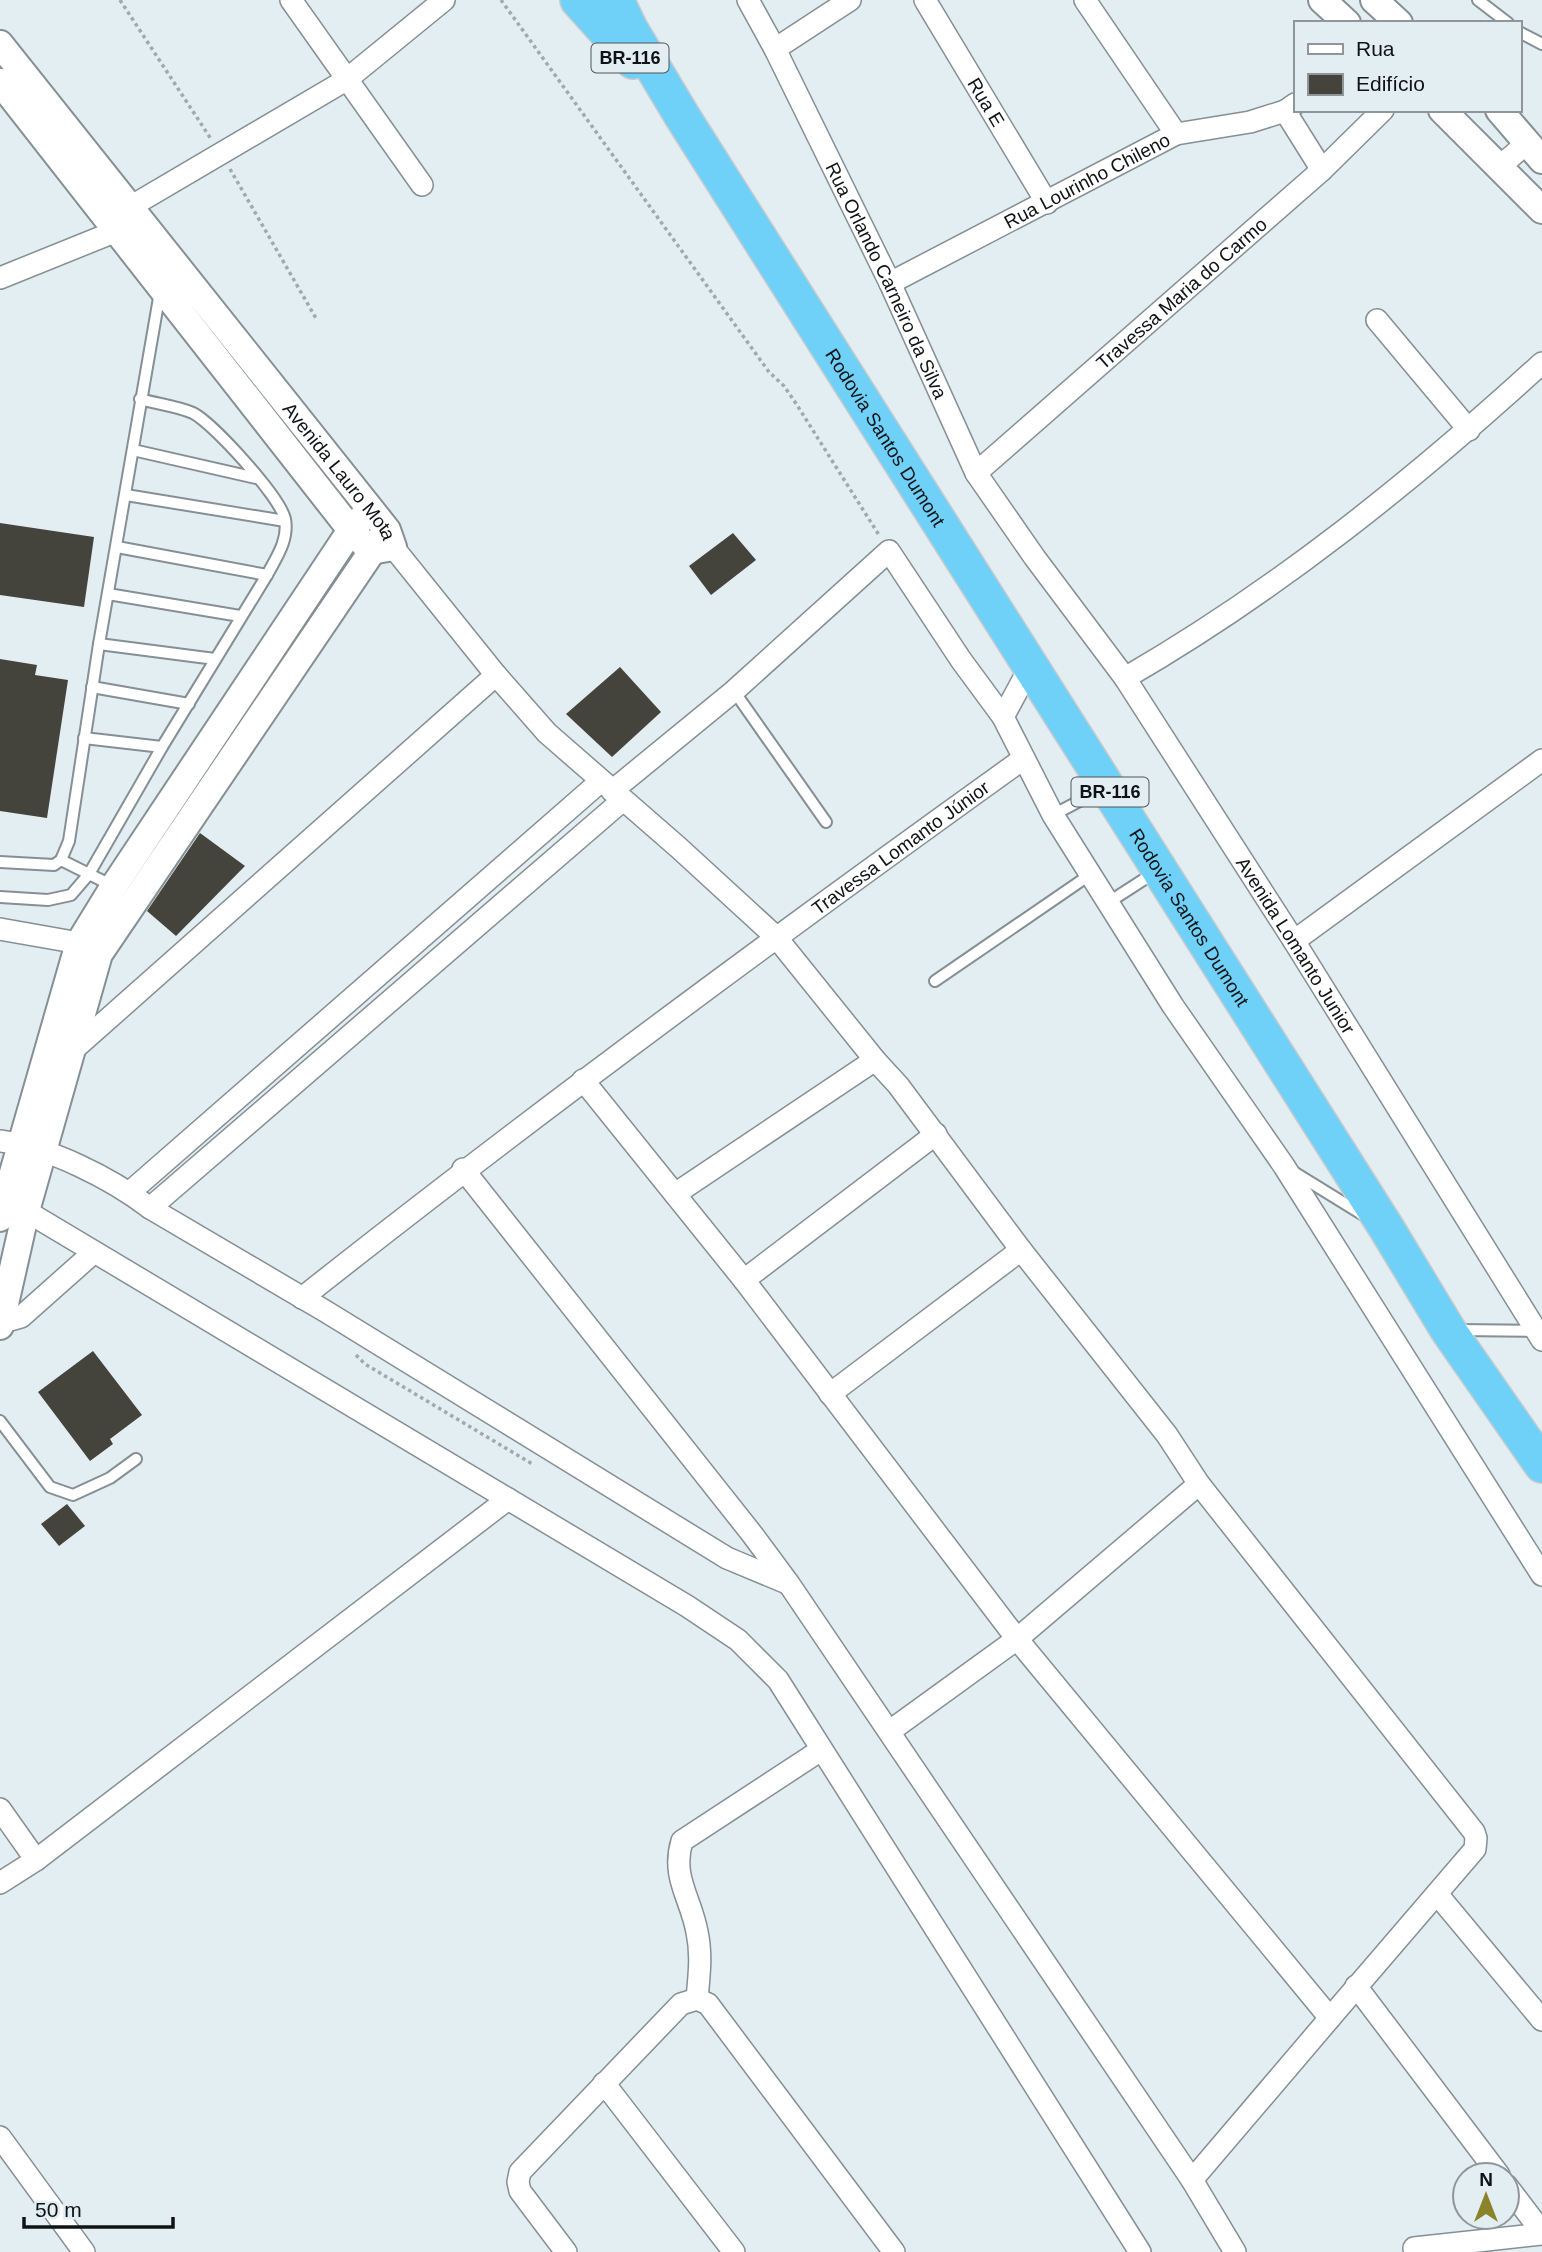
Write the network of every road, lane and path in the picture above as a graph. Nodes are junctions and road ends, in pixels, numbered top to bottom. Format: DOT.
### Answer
graph roads {
  1 [pos="291,0"];
  2 [pos="443,0"];
  3 [pos="501,0"];
  4 [pos="578,0"];
  5 [pos="616,0"];
  6 [pos="748,0"];
  7 [pos="850,0"];
  8 [pos="925,0"];
  9 [pos="1085,0"];
  10 [pos="1322,0"];
  11 [pos="1478,0"];
  12 [pos="1346,21"];
  13 [pos="1504,21"];
  14 [pos="1521,33"];
  15 [pos="0,44"];
  16 [pos="1542,44"];
  17 [pos="775,49"];
  18 [pos="346,80"];
  19 [pos="0,82"];
  20 [pos="1290,108"];
  21 [pos="1381,112"];
  22 [pos="1444,112"];
  23 [pos="1501,112"];
  24 [pos="682,116"];
  25 [pos="1176,134"];
  26 [pos="1535,151"];
  27 [pos="1498,168"];
  28 [pos="1322,170"];
  29 [pos="422,185"];
  30 [pos="1047,203"];
  31 [pos="1542,210"];
  32 [pos="129,219"];
  33 [pos="176,265"];
  34 [pos="0,278"];
  35 [pos="890,283"];
  36 [pos="156,284"];
  37 [pos="1377,320"];
  38 [pos="1542,363"];
  39 [pos="140,400"];
  40 [pos="1469,430"];
  41 [pos="133,450"];
  42 [pos="976,473"];
  43 [pos="257,478"];
  44 [pos="126,495"];
  45 [pos="285,521"];
  46 [pos="351,530"];
  47 [pos="380,535"];
  48 [pos="117,547"];
  49 [pos="889,551"];
  50 [pos="1035,558"];
  51 [pos="267,575"];
  52 [pos="108,594"];
  53 [pos="240,616"];
  54 [pos="99,644"];
  55 [pos="215,659"];
  56 [pos="1030,667"];
  57 [pos="496,675"];
  58 [pos="1125,678"];
  59 [pos="92,687"];
  60 [pos="734,691"];
  61 [pos="189,704"];
  62 [pos="1003,717"];
  63 [pos="84,738"];
  64 [pos="162,747"];
  65 [pos="1023,759"];
  66 [pos="1542,760"];
  67 [pos="1107,787"];
  68 [pos="612,790"];
  69 [pos="1053,815"];
  70 [pos="826,822"];
  71 [pos="61,860"];
  72 [pos="0,862"];
  73 [pos="1159,870"];
  74 [pos="89,874"];
  75 [pos="1091,874"];
  76 [pos="125,893"];
  77 [pos="0,897"];
  78 [pos="1109,902"];
  79 [pos="0,929"];
  80 [pos="776,937"];
  81 [pos="1294,941"];
  82 [pos="89,948"];
  83 [pos="935,981"];
  84 [pos="72,1050"];
  85 [pos="875,1060"];
  86 [pos="583,1080"];
  87 [pos="936,1135"];
  88 [pos="22,1145"];
  89 [pos="1284,1166"];
  90 [pos="464,1169"];
  91 [pos="130,1192"];
  92 [pos="675,1194"];
  93 [pos="8,1207"];
  94 [pos="150,1208"];
  95 [pos="1387,1229"];
  96 [pos="1021,1250"];
  97 [pos="93,1253"];
  98 [pos="744,1280"];
  99 [pos="302,1298"];
  100 [pos="0,1324"];
  101 [pos="1448,1329"];
  102 [pos="1539,1335"];
  103 [pos="830,1394"];
  104 [pos="0,1421"];
  105 [pos="136,1459"];
  106 [pos="1542,1465"];
  107 [pos="1199,1484"];
  108 [pos="508,1499"];
  109 [pos="1542,1575"];
  110 [pos="789,1584"];
  111 [pos="1017,1639"];
  112 [pos="890,1731"];
  113 [pos="821,1750"];
  114 [pos="0,1809"];
  115 [pos="36,1860"];
  116 [pos="0,1883"];
  117 [pos="1437,1894"];
  118 [pos="1356,1986"];
  119 [pos="697,1999"];
  120 [pos="1329,2018"];
  121 [pos="1542,2020"];
  122 [pos="604,2083"];
  123 [pos="0,2137"];
  124 [pos="1488,2161"];
  125 [pos="1192,2180"];
  126 [pos="1521,2205"];
  127 [pos="1542,2233"];
  128 [pos="1414,2248"];
  129 [pos="84,2252"];
  130 [pos="566,2252"];
  131 [pos="734,2252"];
  132 [pos="894,2252"];
  133 [pos="1140,2252"];
  134 [pos="1236,2252"];
  1 -- 18 [label="street"];
  2 -- 18 [label="street"];
  3 -- 49 [label="path"];
  4 -- 24 [label="highway, Rodovia Santos Dumont / BR-116"];
  5 -- 24 [label="highway, Rodovia Santos Dumont / BR-116"];
  6 -- 17 [label="street, Rua Orlando Carneiro da Silva"];
  7 -- 17 [label="street"];
  8 -- 30 [label="street, Rua E"];
  9 -- 25 [label="street"];
  10 -- 12 [label="street"];
  11 -- 13 [label="lane"];
  14 -- 16 [label="lane"];
  15 -- 32 [label="street, Avenida Lauro Mota"];
  17 -- 35 [label="street, Rua Orlando Carneiro da Silva"];
  18 -- 29 [label="street"];
  18 -- 32 [label="street"];
  19 -- 32 [label="street, Avenida Lauro Mota"];
  20 -- 25 [label="street, Rua Lourinho Chileno"];
  20 -- 28 [label="street"];
  21 -- 28 [label="street, Travessa Maria do Carmo"];
  22 -- 27 [label="street"];
  23 -- 26 [label="street"];
  24 -- 56 [label="highway, Rodovia Santos Dumont / BR-116"];
  25 -- 30 [label="street, Rua Lourinho Chileno"];
  26 -- 27 [label="street"];
  27 -- 31 [label="street"];
  28 -- 42 [label="street, Travessa Maria do Carmo"];
  30 -- 35 [label="street, Rua Lourinho Chileno"];
  32 -- 33 [label="street, Avenida Lauro Mota"];
  32 -- 34 [label="street"];
  32 -- 36 [label="street, Avenida Lauro Mota"];
  33 -- 36 [label="street"];
  33 -- 47 [label="street, Avenida Lauro Mota"];
  35 -- 42 [label="street, Rua Orlando Carneiro da Silva"];
  36 -- 39 [label="lane"];
  36 -- 46 [label="street, Avenida Lauro Mota"];
  37 -- 40 [label="street"];
  38 -- 40 [label="street"];
  39 -- 41 [label="lane"];
  39 -- 43 [label="lane"];
  40 -- 58 [label="street"];
  41 -- 43 [label="lane"];
  41 -- 44 [label="lane"];
  42 -- 50 [label="street, Rua Orlando Carneiro da Silva"];
  43 -- 45 [label="lane"];
  44 -- 45 [label="lane"];
  44 -- 48 [label="lane"];
  45 -- 51 [label="lane"];
  46 -- 47 [label="street, Avenida Lauro Mota"];
  46 -- 76 [label="street"];
  47 -- 57 [label="street"];
  47 -- 76 [label="street"];
  48 -- 51 [label="lane"];
  48 -- 52 [label="lane"];
  49 -- 60 [label="street"];
  49 -- 62 [label="street"];
  50 -- 58 [label="street, Avenida Lomanto Junior"];
  51 -- 53 [label="lane"];
  52 -- 53 [label="lane"];
  52 -- 54 [label="lane"];
  53 -- 55 [label="lane"];
  54 -- 55 [label="lane"];
  54 -- 59 [label="lane"];
  55 -- 61 [label="lane"];
  56 -- 62 [label="street"];
  56 -- 67 [label="highway, Rodovia Santos Dumont / BR-116"];
  57 -- 68 [label="street"];
  57 -- 84 [label="street"];
  58 -- 81 [label="street, Avenida Lomanto Junior"];
  59 -- 61 [label="lane"];
  59 -- 63 [label="lane"];
  60 -- 68 [label="street"];
  60 -- 70 [label="lane"];
  61 -- 64 [label="lane"];
  62 -- 65 [label="street"];
  63 -- 64 [label="lane"];
  63 -- 71 [label="lane"];
  64 -- 74 [label="lane"];
  65 -- 69 [label="street"];
  65 -- 80 [label="street, Travessa Lomanto Júnior"];
  66 -- 81 [label="street"];
  67 -- 69 [label="lane"];
  67 -- 73 [label="highway, Rodovia Santos Dumont / BR-116"];
  68 -- 80 [label="street"];
  68 -- 91 [label="street"];
  68 -- 94 [label="street"];
  69 -- 75 [label="street"];
  71 -- 72 [label="lane"];
  71 -- 74 [label="lane"];
  73 -- 78 [label="lane"];
  73 -- 95 [label="highway, Rodovia Santos Dumont / BR-116"];
  74 -- 76 [label="lane"];
  74 -- 77 [label="lane"];
  75 -- 78 [label="street"];
  75 -- 83 [label="lane"];
  76 -- 82 [label="street"];
  78 -- 89 [label="street"];
  79 -- 82 [label="street"];
  80 -- 85 [label="street"];
  80 -- 86 [label="street, Travessa Lomanto Júnior"];
  81 -- 102 [label="street, Avenida Lomanto Junior"];
  82 -- 84 [label="street"];
  82 -- 88 [label="street"];
  84 -- 88 [label="street"];
  85 -- 87 [label="street"];
  85 -- 92 [label="street"];
  86 -- 90 [label="street, Travessa Lomanto Júnior"];
  86 -- 92 [label="street"];
  87 -- 96 [label="street"];
  87 -- 98 [label="street"];
  88 -- 91 [label="street"];
  88 -- 93 [label="street"];
  89 -- 95 [label="lane"];
  89 -- 109 [label="street"];
  90 -- 99 [label="street, Travessa Lomanto Júnior"];
  90 -- 110 [label="street"];
  91 -- 94 [label="street"];
  92 -- 98 [label="street"];
  93 -- 97 [label="street"];
  93 -- 100 [label="street"];
  94 -- 99 [label="street"];
  95 -- 101 [label="highway, Rodovia Santos Dumont / BR-116"];
  96 -- 103 [label="street"];
  96 -- 107 [label="street"];
  97 -- 100 [label="street"];
  97 -- 108 [label="street"];
  98 -- 103 [label="street"];
  99 -- 110 [label="street"];
  101 -- 102 [label="lane"];
  101 -- 106 [label="highway, Rodovia Santos Dumont / BR-116"];
  103 -- 111 [label="street"];
  104 -- 105 [label="lane"];
  107 -- 111 [label="street"];
  107 -- 117 [label="street"];
  108 -- 113 [label="street"];
  108 -- 115 [label="street"];
  110 -- 112 [label="street"];
  111 -- 112 [label="street"];
  111 -- 120 [label="street"];
  112 -- 125 [label="street"];
  113 -- 119 [label="street"];
  113 -- 133 [label="street"];
  114 -- 115 [label="street"];
  115 -- 116 [label="street"];
  117 -- 118 [label="street"];
  117 -- 121 [label="street"];
  118 -- 120 [label="street"];
  118 -- 124 [label="street"];
  119 -- 122 [label="street"];
  119 -- 132 [label="street"];
  120 -- 125 [label="street"];
  122 -- 130 [label="street"];
  122 -- 131 [label="street"];
  123 -- 129 [label="street"];
  125 -- 134 [label="street"];
  126 -- 127 [label="street"];
  127 -- 128 [label="street"];
}
